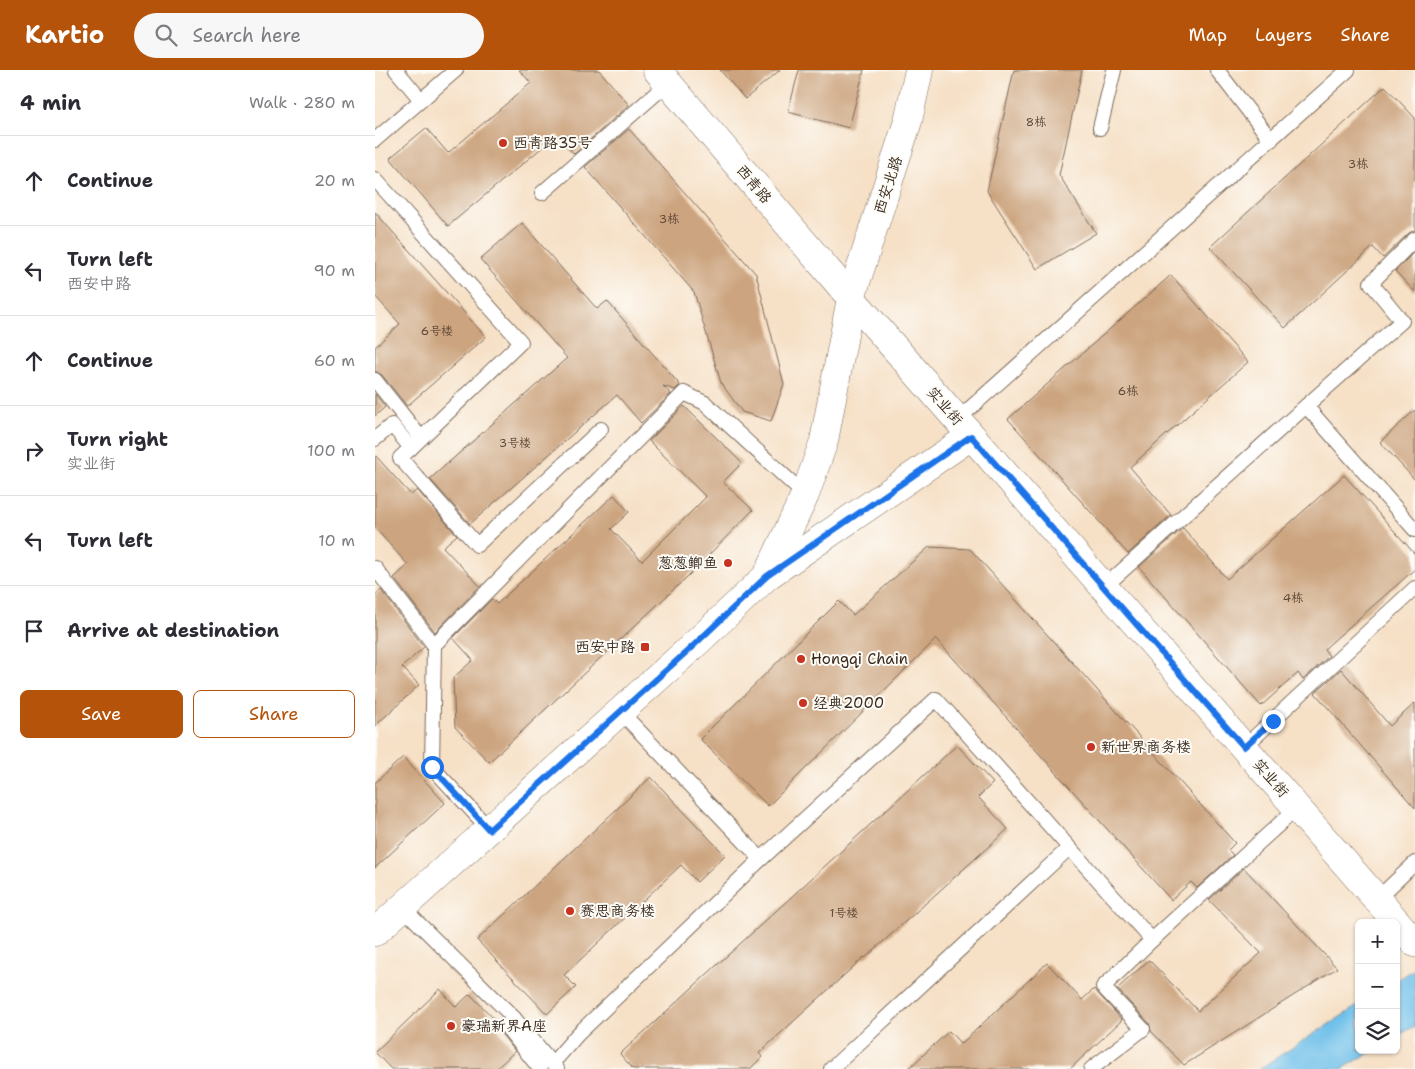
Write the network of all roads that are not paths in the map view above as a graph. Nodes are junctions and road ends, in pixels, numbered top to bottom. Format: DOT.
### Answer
graph roads {
  1 [pos="396,70"];
  2 [pos="456,70"];
  3 [pos="919,70"];
  4 [pos="1114,70"];
  5 [pos="1217,70"];
  6 [pos="1348,70"];
  7 [pos="663,77"];
  8 [pos="421,100"];
  9 [pos="1100,128"];
  10 [pos="375,140"];
  11 [pos="1271,140"];
  12 [pos="375,179"];
  13 [pos="542,193"];
  14 [pos="1415,239"];
  15 [pos="851,298"];
  16 [pos="375,380"];
  17 [pos="1306,406"];
  18 [pos="964,428"];
  19 [pos="601,429"];
  20 [pos="375,439"];
  21 [pos="416,443"];
  22 [pos="805,496"];
  23 [pos="1415,530"];
  24 [pos="375,568"];
  25 [pos="767,576"];
  26 [pos="1104,587"];
  27 [pos="1415,588"];
  28 [pos="435,645"];
  29 [pos="621,711"];
  30 [pos="1244,747"];
  31 [pos="1297,808"];
  32 [pos="489,830"];
  33 [pos="1069,848"];
  34 [pos="761,859"];
  35 [pos="1415,864"];
  36 [pos="1377,899"];
  37 [pos="402,907"];
  38 [pos="375,932"];
  39 [pos="1411,938"];
  40 [pos="1151,940"];
  41 [pos="514,1018"];
  42 [pos="558,1063"];
  43 [pos="540,1069"];
  44 [pos="831,1069"];
  45 [pos="1091,1069"];
  1 -- 8 [label="lane"];
  2 -- 8 [label="lane"];
  3 -- 15 [label="street, 西安北路"];
  4 -- 9 [label="lane"];
  5 -- 11 [label="lane"];
  6 -- 11 [label="lane"];
  7 -- 13 [label="lane"];
  7 -- 15 [label="street, 西青路"];
  8 -- 10 [label="lane"];
  11 -- 18 [label="lane"];
  12 -- 21 [label="lane"];
  14 -- 17 [label="lane"];
  15 -- 18 [label="street, 实业街"];
  15 -- 22 [label="street"];
  16 -- 21 [label="lane"];
  17 -- 23 [label="lane"];
  17 -- 26 [label="lane"];
  18 -- 25 [label="street"];
  18 -- 26 [label="street, 实业街"];
  19 -- 21 [label="lane"];
  20 -- 21 [label="lane"];
  22 -- 25 [label="street"];
  22 -- 28 [label="lane"];
  24 -- 28 [label="lane"];
  25 -- 29 [label="street"];
  26 -- 30 [label="street, 实业街"];
  27 -- 30 [label="lane"];
  28 -- 32 [label="lane"];
  29 -- 32 [label="street"];
  29 -- 34 [label="lane"];
  30 -- 31 [label="street, 实业街"];
  31 -- 36 [label="street, 实业街"];
  31 -- 40 [label="lane"];
  32 -- 37 [label="street"];
  33 -- 34 [label="lane"];
  33 -- 40 [label="lane"];
  33 -- 44 [label="lane"];
  34 -- 42 [label="lane"];
  35 -- 36 [label="lane"];
  36 -- 39 [label="street, 实业街"];
  37 -- 38 [label="street"];
  37 -- 41 [label="lane"];
  40 -- 45 [label="lane"];
  41 -- 42 [label="lane"];
  41 -- 43 [label="lane"];
}
